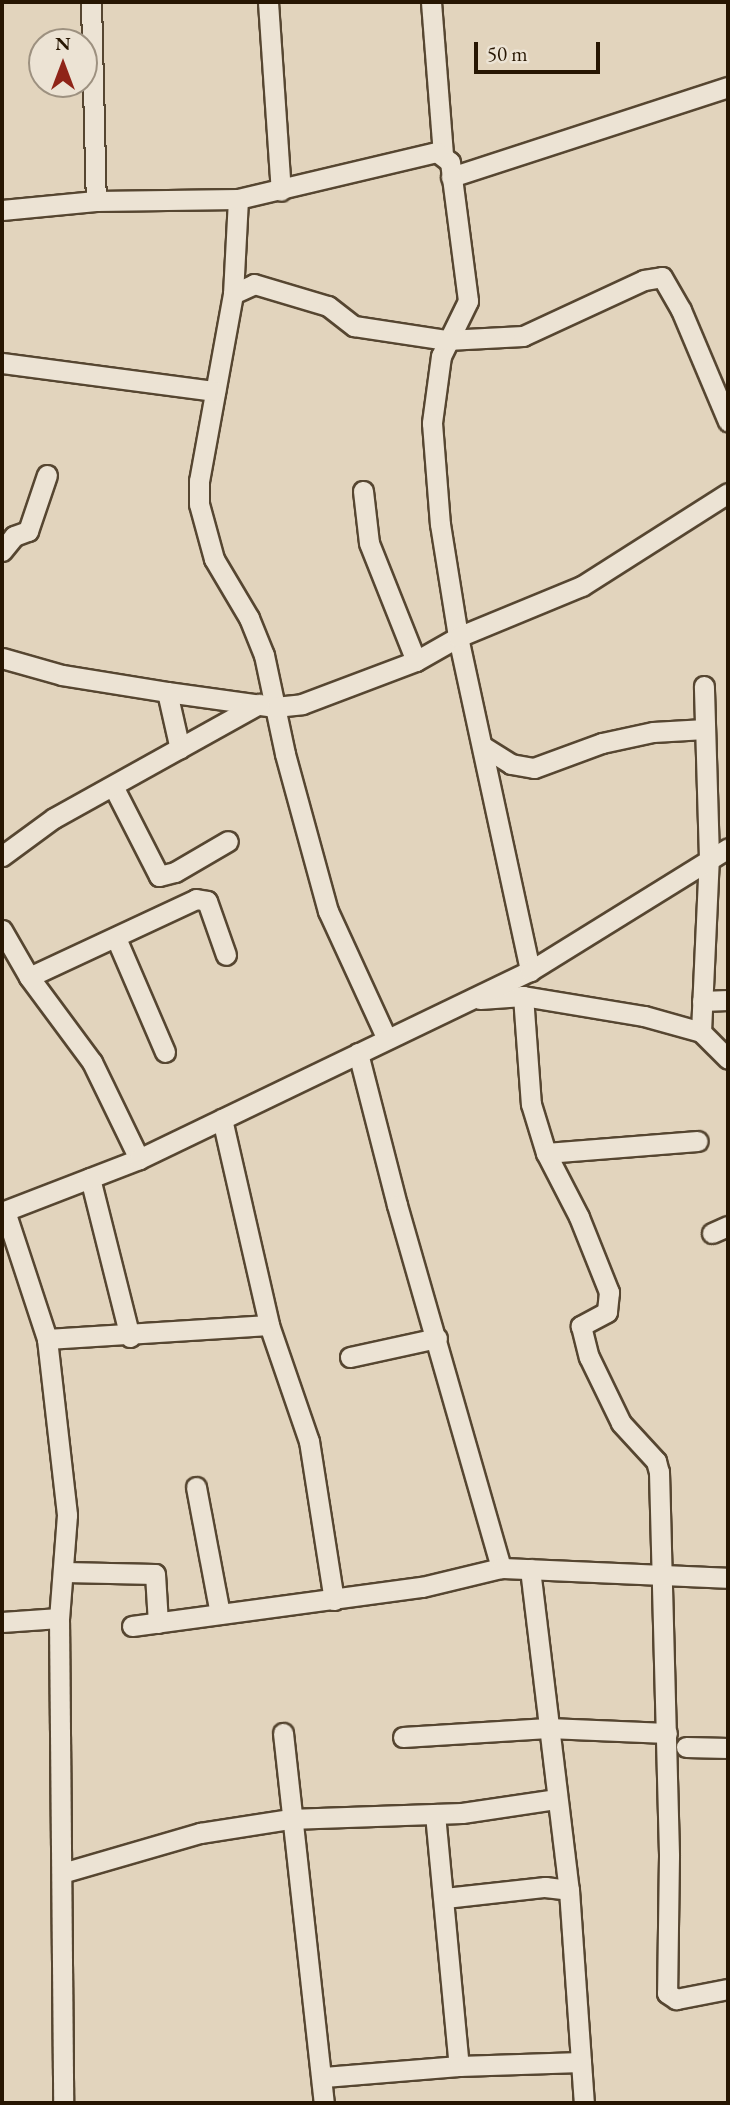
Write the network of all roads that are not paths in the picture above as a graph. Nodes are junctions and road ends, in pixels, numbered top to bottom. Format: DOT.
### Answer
graph roads {
  1 [pos="91,2"];
  2 [pos="268,2"];
  3 [pos="431,2"];
  4 [pos="728,87"];
  5 [pos="443,154"];
  6 [pos="452,177"];
  7 [pos="281,191"];
  8 [pos="238,199"];
  9 [pos="96,201"];
  10 [pos="2,209"];
  11 [pos="233,294"];
  12 [pos="446,340"];
  13 [pos="2,363"];
  14 [pos="215,391"];
  15 [pos="728,421"];
  16 [pos="47,475"];
  17 [pos="363,491"];
  18 [pos="728,493"];
  19 [pos="6,539"];
  20 [pos="458,637"];
  21 [pos="2,658"];
  22 [pos="416,661"];
  23 [pos="704,686"];
  24 [pos="167,692"];
  25 [pos="267,706"];
  26 [pos="705,729"];
  27 [pos="484,747"];
  28 [pos="180,749"];
  29 [pos="113,786"];
  30 [pos="228,841"];
  31 [pos="728,848"];
  32 [pos="2,856"];
  33 [pos="709,858"];
  34 [pos="2,930"];
  35 [pos="116,939"];
  36 [pos="226,955"];
  37 [pos="530,971"];
  38 [pos="29,977"];
  39 [pos="523,996"];
  40 [pos="472,999"];
  41 [pos="728,1000"];
  42 [pos="702,1001"];
  43 [pos="701,1032"];
  44 [pos="387,1039"];
  45 [pos="165,1052"];
  46 [pos="358,1053"];
  47 [pos="728,1059"];
  48 [pos="222,1119"];
  49 [pos="698,1141"];
  50 [pos="546,1153"];
  51 [pos="139,1159"];
  52 [pos="90,1178"];
  53 [pos="3,1212"];
  54 [pos="269,1325"];
  55 [pos="130,1337"];
  56 [pos="437,1338"];
  57 [pos="47,1339"];
  58 [pos="350,1357"];
  59 [pos="196,1487"];
  60 [pos="501,1568"];
  61 [pos="530,1569"];
  62 [pos="65,1572"];
  63 [pos="660,1573"];
  64 [pos="728,1578"];
  65 [pos="334,1600"];
  66 [pos="220,1615"];
  67 [pos="59,1618"];
  68 [pos="2,1622"];
  69 [pos="158,1623"];
  70 [pos="132,1626"];
  71 [pos="548,1728"];
  72 [pos="283,1733"];
  73 [pos="667,1733"];
  74 [pos="403,1737"];
  75 [pos="686,1747"];
  76 [pos="728,1748"];
  77 [pos="557,1799"];
  78 [pos="435,1814"];
  79 [pos="289,1819"];
  80 [pos="62,1873"];
  81 [pos="569,1890"];
  82 [pos="444,1898"];
  83 [pos="728,1989"];
  84 [pos="581,2063"];
  85 [pos="459,2066"];
  86 [pos="324,2077"];
  87 [pos="63,2103"];
  88 [pos="324,2103"];
  89 [pos="584,2103"];
  1 -- 9 [label="street"];
  2 -- 7 [label="street"];
  3 -- 5 [label="street"];
  4 -- 6 [label="street"];
  5 -- 6 [label="street"];
  5 -- 7 [label="street"];
  6 -- 12 [label="street"];
  7 -- 8 [label="street"];
  8 -- 9 [label="street"];
  8 -- 11 [label="street"];
  9 -- 10 [label="street"];
  11 -- 12 [label="street"];
  11 -- 14 [label="street"];
  12 -- 15 [label="street"];
  12 -- 20 [label="street"];
  13 -- 14 [label="street"];
  14 -- 25 [label="street"];
  16 -- 19 [label="street"];
  17 -- 22 [label="street"];
  18 -- 20 [label="street"];
  20 -- 22 [label="street"];
  20 -- 27 [label="street"];
  21 -- 24 [label="street"];
  22 -- 25 [label="street"];
  23 -- 26 [label="street"];
  24 -- 25 [label="street"];
  24 -- 28 [label="street"];
  25 -- 28 [label="street"];
  25 -- 44 [label="street"];
  26 -- 27 [label="street"];
  26 -- 33 [label="street"];
  27 -- 37 [label="street"];
  28 -- 29 [label="street"];
  29 -- 30 [label="street"];
  29 -- 32 [label="street"];
  31 -- 33 [label="street"];
  33 -- 37 [label="street"];
  33 -- 42 [label="street"];
  34 -- 38 [label="street"];
  35 -- 36 [label="street"];
  35 -- 38 [label="street"];
  35 -- 45 [label="street"];
  37 -- 40 [label="street"];
  38 -- 51 [label="street"];
  39 -- 40 [label="street"];
  39 -- 43 [label="street"];
  39 -- 50 [label="street"];
  40 -- 44 [label="street"];
  41 -- 42 [label="street"];
  42 -- 43 [label="street"];
  43 -- 47 [label="street"];
  44 -- 46 [label="street"];
  46 -- 48 [label="street"];
  46 -- 56 [label="street"];
  48 -- 51 [label="street"];
  48 -- 54 [label="street"];
  49 -- 50 [label="street"];
  50 -- 63 [label="street"];
  51 -- 52 [label="street"];
  52 -- 53 [label="street"];
  52 -- 55 [label="street"];
  53 -- 57 [label="street"];
  54 -- 55 [label="street"];
  54 -- 65 [label="street"];
  55 -- 57 [label="street"];
  56 -- 58 [label="street"];
  56 -- 60 [label="street"];
  57 -- 62 [label="street"];
  59 -- 66 [label="street"];
  60 -- 61 [label="street"];
  60 -- 65 [label="street"];
  61 -- 63 [label="street"];
  61 -- 71 [label="street"];
  62 -- 67 [label="street"];
  62 -- 69 [label="street"];
  63 -- 64 [label="street"];
  63 -- 73 [label="street"];
  65 -- 66 [label="street"];
  66 -- 69 [label="street"];
  67 -- 68 [label="street"];
  67 -- 80 [label="street"];
  69 -- 70 [label="street"];
  71 -- 73 [label="street"];
  71 -- 74 [label="street"];
  71 -- 77 [label="street"];
  72 -- 79 [label="street"];
  73 -- 83 [label="street"];
  75 -- 76 [label="street"];
  77 -- 78 [label="street"];
  77 -- 81 [label="street"];
  78 -- 79 [label="street"];
  78 -- 82 [label="street"];
  79 -- 80 [label="street"];
  79 -- 86 [label="street"];
  80 -- 87 [label="street"];
  81 -- 82 [label="street"];
  81 -- 84 [label="street"];
  82 -- 85 [label="street"];
  84 -- 85 [label="street"];
  84 -- 89 [label="street"];
  85 -- 86 [label="street"];
  86 -- 88 [label="street"];
}
